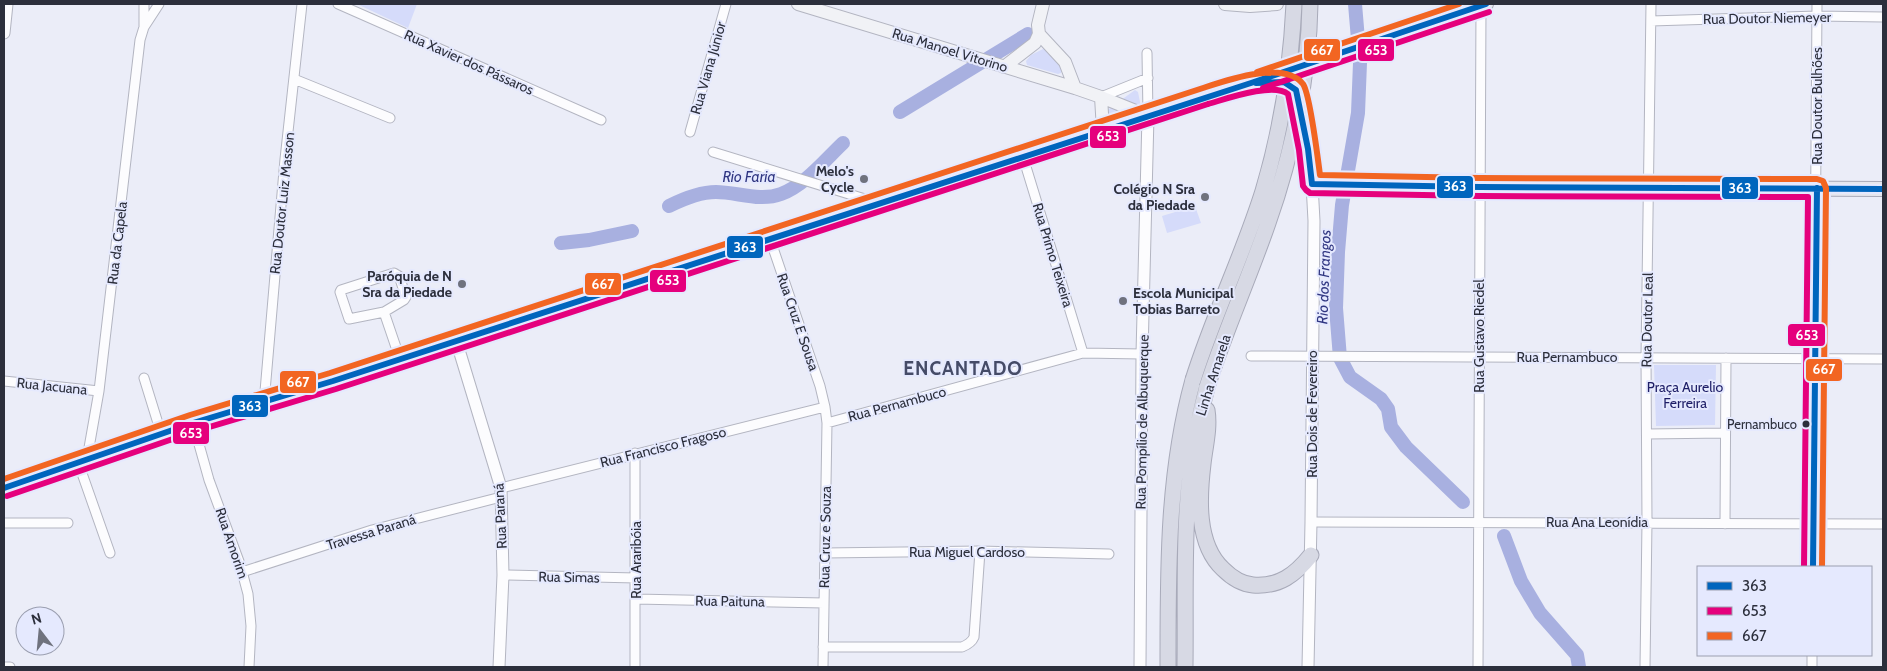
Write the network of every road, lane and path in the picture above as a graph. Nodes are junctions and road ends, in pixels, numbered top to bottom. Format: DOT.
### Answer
graph roads {
  1 [pos="7,4"];
  2 [pos="144,4"];
  3 [pos="159,4"];
  4 [pos="302,4"];
  5 [pos="338,4"];
  6 [pos="726,4"];
  7 [pos="798,4"];
  8 [pos="1043,4"];
  9 [pos="1225,4"];
  10 [pos="1277,4"];
  11 [pos="1294,4"];
  12 [pos="1310,4"];
  13 [pos="1651,4"];
  14 [pos="1817,4"];
  15 [pos="1249,5"];
  16 [pos="1484,5"];
  17 [pos="1817,16"];
  18 [pos="1883,17"];
  19 [pos="1651,21"];
  20 [pos="144,26"];
  21 [pos="4,34"];
  22 [pos="1038,34"];
  23 [pos="1358,46"];
  24 [pos="1147,53"];
  25 [pos="998,65"];
  26 [pos="1148,78"];
  27 [pos="294,79"];
  28 [pos="1251,83"];
  29 [pos="1075,88"];
  30 [pos="1296,90"];
  31 [pos="1101,96"];
  32 [pos="1148,116"];
  33 [pos="390,118"];
  34 [pos="601,120"];
  35 [pos="1103,130"];
  36 [pos="690,132"];
  37 [pos="713,152"];
  38 [pos="1023,157"];
  39 [pos="1312,184"];
  40 [pos="1479,187"];
  41 [pos="1650,187"];
  42 [pos="1817,188"];
  43 [pos="1883,189"];
  44 [pos="878,203"];
  45 [pos="770,239"];
  46 [pos="384,312"];
  47 [pos="456,340"];
  48 [pos="1083,353"];
  49 [pos="1142,354"];
  50 [pos="1312,355"];
  51 [pos="1251,356"];
  52 [pos="1479,357"];
  53 [pos="1646,357"];
  54 [pos="1726,358"];
  55 [pos="1814,358"];
  56 [pos="400,359"];
  57 [pos="1883,359"];
  58 [pos="144,378"];
  59 [pos="4,381"];
  60 [pos="99,391"];
  61 [pos="1206,393"];
  62 [pos="264,403"];
  63 [pos="825,407"];
  64 [pos="193,423"];
  65 [pos="827,423"];
  66 [pos="161,433"];
  67 [pos="1725,433"];
  68 [pos="1647,434"];
  69 [pos="635,453"];
  70 [pos="82,460"];
  71 [pos="4,488"];
  72 [pos="501,492"];
  73 [pos="1479,521"];
  74 [pos="1311,522"];
  75 [pos="1647,522"];
  76 [pos="4,523"];
  77 [pos="68,523"];
  78 [pos="1725,524"];
  79 [pos="1814,524"];
  80 [pos="1883,524"];
  81 [pos="980,551"];
  82 [pos="110,553"];
  83 [pos="825,553"];
  84 [pos="1109,554"];
  85 [pos="1310,555"];
  86 [pos="1813,566"];
  87 [pos="242,572"];
  88 [pos="503,576"];
  89 [pos="636,578"];
  90 [pos="636,599"];
  91 [pos="824,603"];
  92 [pos="823,647"];
  93 [pos="1168,650"];
  94 [pos="4,667"];
  95 [pos="10,667"];
  96 [pos="250,667"];
  97 [pos="498,667"];
  98 [pos="635,667"];
  99 [pos="823,667"];
  100 [pos="1140,667"];
  101 [pos="1163,667"];
  102 [pos="1168,667"];
  103 [pos="1185,667"];
  104 [pos="1308,667"];
  105 [pos="1478,667"];
  106 [pos="1645,667"];
  1 -- 21 [label="street"];
  2 -- 20 [label="street, Rua da Capela"];
  3 -- 20 [label="street, Rua da Capela"];
  4 -- 27 [label="street, Rua Doutor Luiz Masson"];
  5 -- 34 [label="street, Rua Xavier dos Pássaros"];
  6 -- 36 [label="street, Rua Viana Júnior"];
  7 -- 25 [label="main road, Rua Manoel Vitorino"];
  8 -- 22 [label="main road"];
  9 -- 15 [label="main road"];
  10 -- 15 [label="main road"];
  11 -- 93 [label="highway, Linha Amarela, bridge"];
  12 -- 61 [label="highway, Linha Amarela, bridge"];
  13 -- 19 [label="street, Rua Doutor Leal"];
  14 -- 17 [label="street, Rua Doutor Bulhões"];
  16 -- 23 [label="main road"];
  16 -- 40 [label="street, Rua Gustavo Riedel"];
  17 -- 18 [label="street, Rua Doutor Niemeyer"];
  17 -- 19 [label="street, Rua Doutor Niemeyer"];
  17 -- 42 [label="street, Rua Doutor Bulhões"];
  19 -- 41 [label="street, Rua Doutor Leal"];
  20 -- 60 [label="street, Rua da Capela"];
  22 -- 25 [label="main road"];
  22 -- 29 [label="main road"];
  23 -- 28 [label="main road"];
  23 -- 30 [label="main road"];
  24 -- 26 [label="street"];
  25 -- 29 [label="main road, Rua Manoel Vitorino"];
  26 -- 31 [label="street"];
  26 -- 32 [label="street"];
  27 -- 33 [label="street"];
  27 -- 62 [label="street, Rua Doutor Luiz Masson"];
  28 -- 30 [label="main road"];
  28 -- 32 [label="main road"];
  29 -- 31 [label="main road, Rua Manoel Vitorino"];
  30 -- 39 [label="main road, Rua Dois de Fevereiro"];
  31 -- 32 [label="main road, Rua Manoel Vitorino"];
  31 -- 35 [label="main road"];
  32 -- 35 [label="main road"];
  32 -- 49 [label="street, Rua Pompílio de Albuquerque"];
  35 -- 38 [label="main road"];
  37 -- 44 [label="street"];
  38 -- 44 [label="main road"];
  38 -- 48 [label="street, Rua Primo Teixeira"];
  39 -- 40 [label="main road"];
  39 -- 50 [label="street, Rua Dois de Fevereiro"];
  40 -- 41 [label="main road"];
  40 -- 52 [label="street, Rua Gustavo Riedel"];
  41 -- 42 [label="main road"];
  41 -- 53 [label="street, Rua Doutor Leal"];
  42 -- 43 [label="main road"];
  42 -- 55 [label="street, Rua Doutor Bulhões"];
  44 -- 45 [label="main road"];
  45 -- 47 [label="main road"];
  45 -- 63 [label="street, Rua Cruz E Sousa"];
  46 -- 46 [label="street"];
  46 -- 56 [label="street"];
  47 -- 56 [label="main road"];
  47 -- 72 [label="street, Rua Paraná"];
  48 -- 49 [label="street, Rua Pernambuco"];
  48 -- 65 [label="street, Rua Pernambuco"];
  49 -- 100 [label="street, Rua Pompílio de Albuquerque"];
  50 -- 51 [label="street, Rua Pernambuco"];
  50 -- 52 [label="street, Rua Pernambuco"];
  50 -- 74 [label="street, Rua Dois de Fevereiro"];
  52 -- 53 [label="street, Rua Pernambuco"];
  52 -- 73 [label="street, Rua Gustavo Riedel"];
  53 -- 54 [label="street, Rua Pernambuco"];
  53 -- 68 [label="street, Rua Doutor Leal"];
  54 -- 55 [label="street, Rua Pernambuco"];
  54 -- 67 [label="street"];
  55 -- 57 [label="street, Rua Pernambuco"];
  55 -- 79 [label="street, Rua Doutor Bulhões"];
  56 -- 62 [label="main road"];
  58 -- 66 [label="street"];
  59 -- 60 [label="street, Rua Jacuana"];
  60 -- 70 [label="street, Rua da Capela"];
  61 -- 85 [label="highway"];
  61 -- 103 [label="highway, Linha Amarela"];
  62 -- 64 [label="main road"];
  63 -- 65 [label="street, Rua Cruz e Souza"];
  63 -- 69 [label="street, Rua Francisco Fragoso"];
  64 -- 66 [label="main road"];
  64 -- 87 [label="street, Rua Amorim"];
  65 -- 83 [label="street, Rua Cruz e Souza"];
  66 -- 70 [label="main road"];
  67 -- 68 [label="street"];
  67 -- 78 [label="street"];
  68 -- 75 [label="street, Rua Doutor Leal"];
  69 -- 72 [label="street, Rua Francisco Fragoso"];
  69 -- 89 [label="street, Rua Araribóia"];
  70 -- 71 [label="main road"];
  70 -- 82 [label="street"];
  72 -- 87 [label="street, Travessa Paraná"];
  72 -- 88 [label="street, Rua Paraná"];
  73 -- 74 [label="street, Rua Ana Leonídia"];
  73 -- 75 [label="street, Rua Ana Leonídia"];
  73 -- 105 [label="street, Rua Gustavo Riedel"];
  74 -- 85 [label="street, Rua Dois de Fevereiro"];
  75 -- 78 [label="street, Rua Ana Leonídia"];
  75 -- 106 [label="street, Rua Doutor Leal"];
  76 -- 77 [label="street"];
  78 -- 79 [label="street, Rua Ana Leonídia"];
  79 -- 80 [label="street, Rua Ana Leonídia"];
  79 -- 86 [label="street, Rua Doutor Bulhões"];
  81 -- 83 [label="street, Rua Miguel Cardoso"];
  81 -- 84 [label="street, Rua Miguel Cardoso"];
  81 -- 92 [label="street"];
  83 -- 91 [label="street, Rua Cruz e Souza"];
  85 -- 104 [label="street, Rua Dois de Fevereiro"];
  87 -- 96 [label="street, Rua Amorim"];
  88 -- 89 [label="street, Rua Simas"];
  88 -- 97 [label="street, Rua Paraná"];
  89 -- 90 [label="street, Rua Araribóia"];
  90 -- 91 [label="street, Rua Paituna"];
  90 -- 98 [label="street, Rua Araribóia"];
  91 -- 92 [label="street, Rua Cruz e Souza"];
  92 -- 99 [label="street, Rua Cruz e Souza"];
  93 -- 101 [label="highway"];
  93 -- 102 [label="highway, Linha Amarela"];
  94 -- 95 [label="street"];
}
